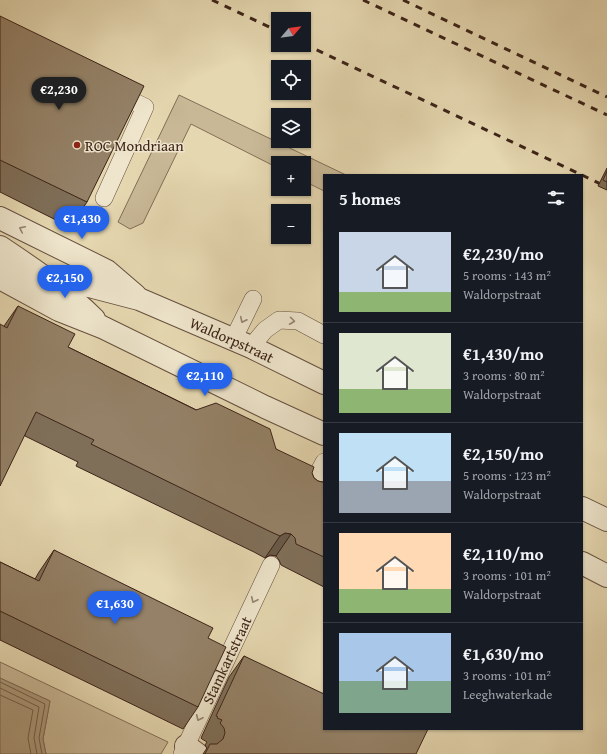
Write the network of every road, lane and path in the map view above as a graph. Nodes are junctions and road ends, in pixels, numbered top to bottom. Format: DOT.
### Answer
graph roads {
  1 [pos="104,86"];
  2 [pos="104,198"];
  3 [pos="0,218"];
  4 [pos="0,247"];
  5 [pos="0,268"];
  6 [pos="0,278"];
  7 [pos="46,278"];
  8 [pos="139,299"];
  9 [pos="253,299"];
  10 [pos="102,327"];
  11 [pos="323,334"];
  12 [pos="242,344"];
  13 [pos="323,383"];
  14 [pos="323,434"];
  15 [pos="323,464"];
  16 [pos="307,494"];
  17 [pos="583,508"];
  18 [pos="607,520"];
  19 [pos="583,564"];
  20 [pos="271,565"];
  21 [pos="607,576"];
  22 [pos="188,752"];
  1 -- 2 [label="lane"];
  8 -- 3 [label="street, Waldorpstraat, one-way"];
  4 -- 7 [label="street, Waldorpstraat"];
  5 -- 7 [label="street, Waldorpstraat"];
  6 -- 10 [label="street, Waldorpstraat"];
  7 -- 8 [label="street, Waldorpstraat"];
  7 -- 10 [label="street, Waldorpstraat"];
  8 -- 12 [label="street, Waldorpstraat"];
  9 -- 12 [label="lane, one-way"];
  10 -- 14 [label="street, Waldorpstraat"];
  12 -- 11 [label="lane, one-way"];
  12 -- 13 [label="street, Waldorpstraat"];
  15 -- 16 [label="lane"];
  17 -- 18 [label="street"];
  19 -- 21 [label="street"];
  20 -- 22 [label="lane, Stamkartstraat, one-way"];
}
